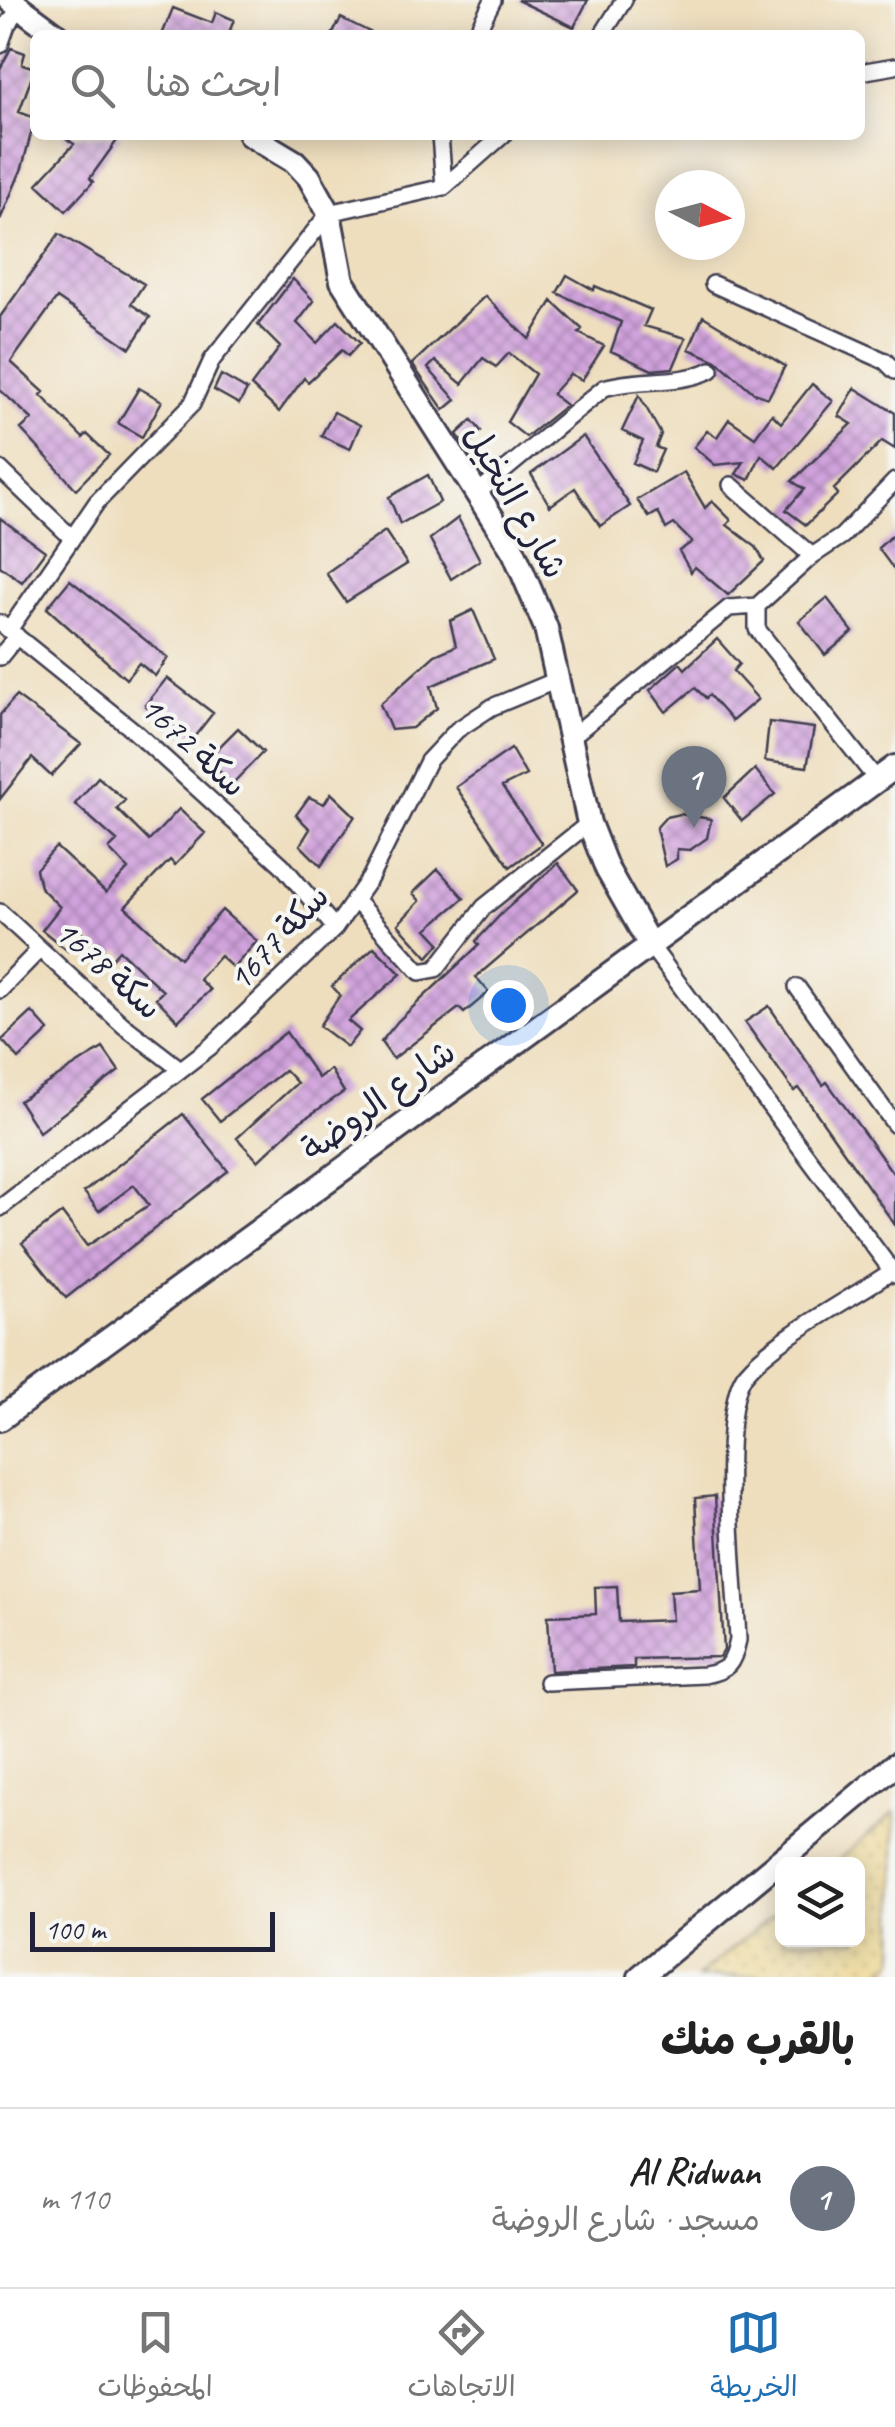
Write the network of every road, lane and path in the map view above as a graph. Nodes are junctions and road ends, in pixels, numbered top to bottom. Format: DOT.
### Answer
graph roads {
  1 [pos="493,0"];
  2 [pos="624,0"];
  3 [pos="15,4"];
  4 [pos="50,30"];
  5 [pos="478,30"];
  6 [pos="605,30"];
  7 [pos="0,45"];
  8 [pos="895,66"];
  9 [pos="865,71"];
  10 [pos="259,140"];
  11 [pos="440,140"];
  12 [pos="497,140"];
  13 [pos="444,187"];
  14 [pos="328,212"];
  15 [pos="713,284"];
  16 [pos="712,370"];
  17 [pos="895,370"];
  18 [pos="0,469"];
  19 [pos="895,481"];
  20 [pos="731,485"];
  21 [pos="476,494"];
  22 [pos="72,538"];
  23 [pos="812,556"];
  24 [pos="758,606"];
  25 [pos="9,630"];
  26 [pos="0,657"];
  27 [pos="558,680"];
  28 [pos="570,738"];
  29 [pos="886,774"];
  30 [pos="590,822"];
  31 [pos="354,899"];
  32 [pos="0,912"];
  33 [pos="334,928"];
  34 [pos="650,945"];
  35 [pos="40,949"];
  36 [pos="797,987"];
  37 [pos="0,990"];
  38 [pos="180,1069"];
  39 [pos="895,1125"];
  40 [pos="0,1208"];
  41 [pos="894,1273"];
  42 [pos="0,1419"];
  43 [pos="547,1682"];
  44 [pos="895,1765"];
  45 [pos="640,1977"];
  1 -- 5 [label="street"];
  2 -- 6 [label="street"];
  3 -- 4 [label="main road"];
  3 -- 7 [label="street"];
  8 -- 9 [label="street"];
  10 -- 14 [label="main road, شارع النخيل"];
  11 -- 13 [label="street"];
  12 -- 13 [label="street"];
  13 -- 14 [label="street"];
  14 -- 21 [label="main road, شارع النخيل"];
  14 -- 22 [label="street"];
  15 -- 17 [label="street"];
  16 -- 21 [label="street"];
  18 -- 22 [label="street"];
  19 -- 23 [label="street"];
  20 -- 23 [label="street"];
  21 -- 27 [label="main road, شارع النخيل"];
  22 -- 25 [label="street"];
  23 -- 24 [label="street"];
  24 -- 28 [label="street"];
  24 -- 29 [label="street"];
  25 -- 26 [label="street"];
  25 -- 33 [label="street, سكة 1672"];
  27 -- 28 [label="main road, شارع النخيل"];
  27 -- 31 [label="street, سكة 1677"];
  28 -- 30 [label="main road, شارع النخيل"];
  29 -- 34 [label="main road, شارع الروضة"];
  30 -- 31 [label="street"];
  30 -- 34 [label="main road, شارع النخيل"];
  31 -- 33 [label="street, سكة 1677"];
  32 -- 35 [label="street, سكة 1678"];
  33 -- 38 [label="street, سكة 1677"];
  34 -- 41 [label="street"];
  34 -- 42 [label="main road, شارع الروضة"];
  35 -- 37 [label="street"];
  35 -- 38 [label="street, سكة 1678"];
  36 -- 39 [label="street"];
  38 -- 40 [label="street, سكة 1677"];
  41 -- 43 [label="street"];
  44 -- 45 [label="main road"];
}
